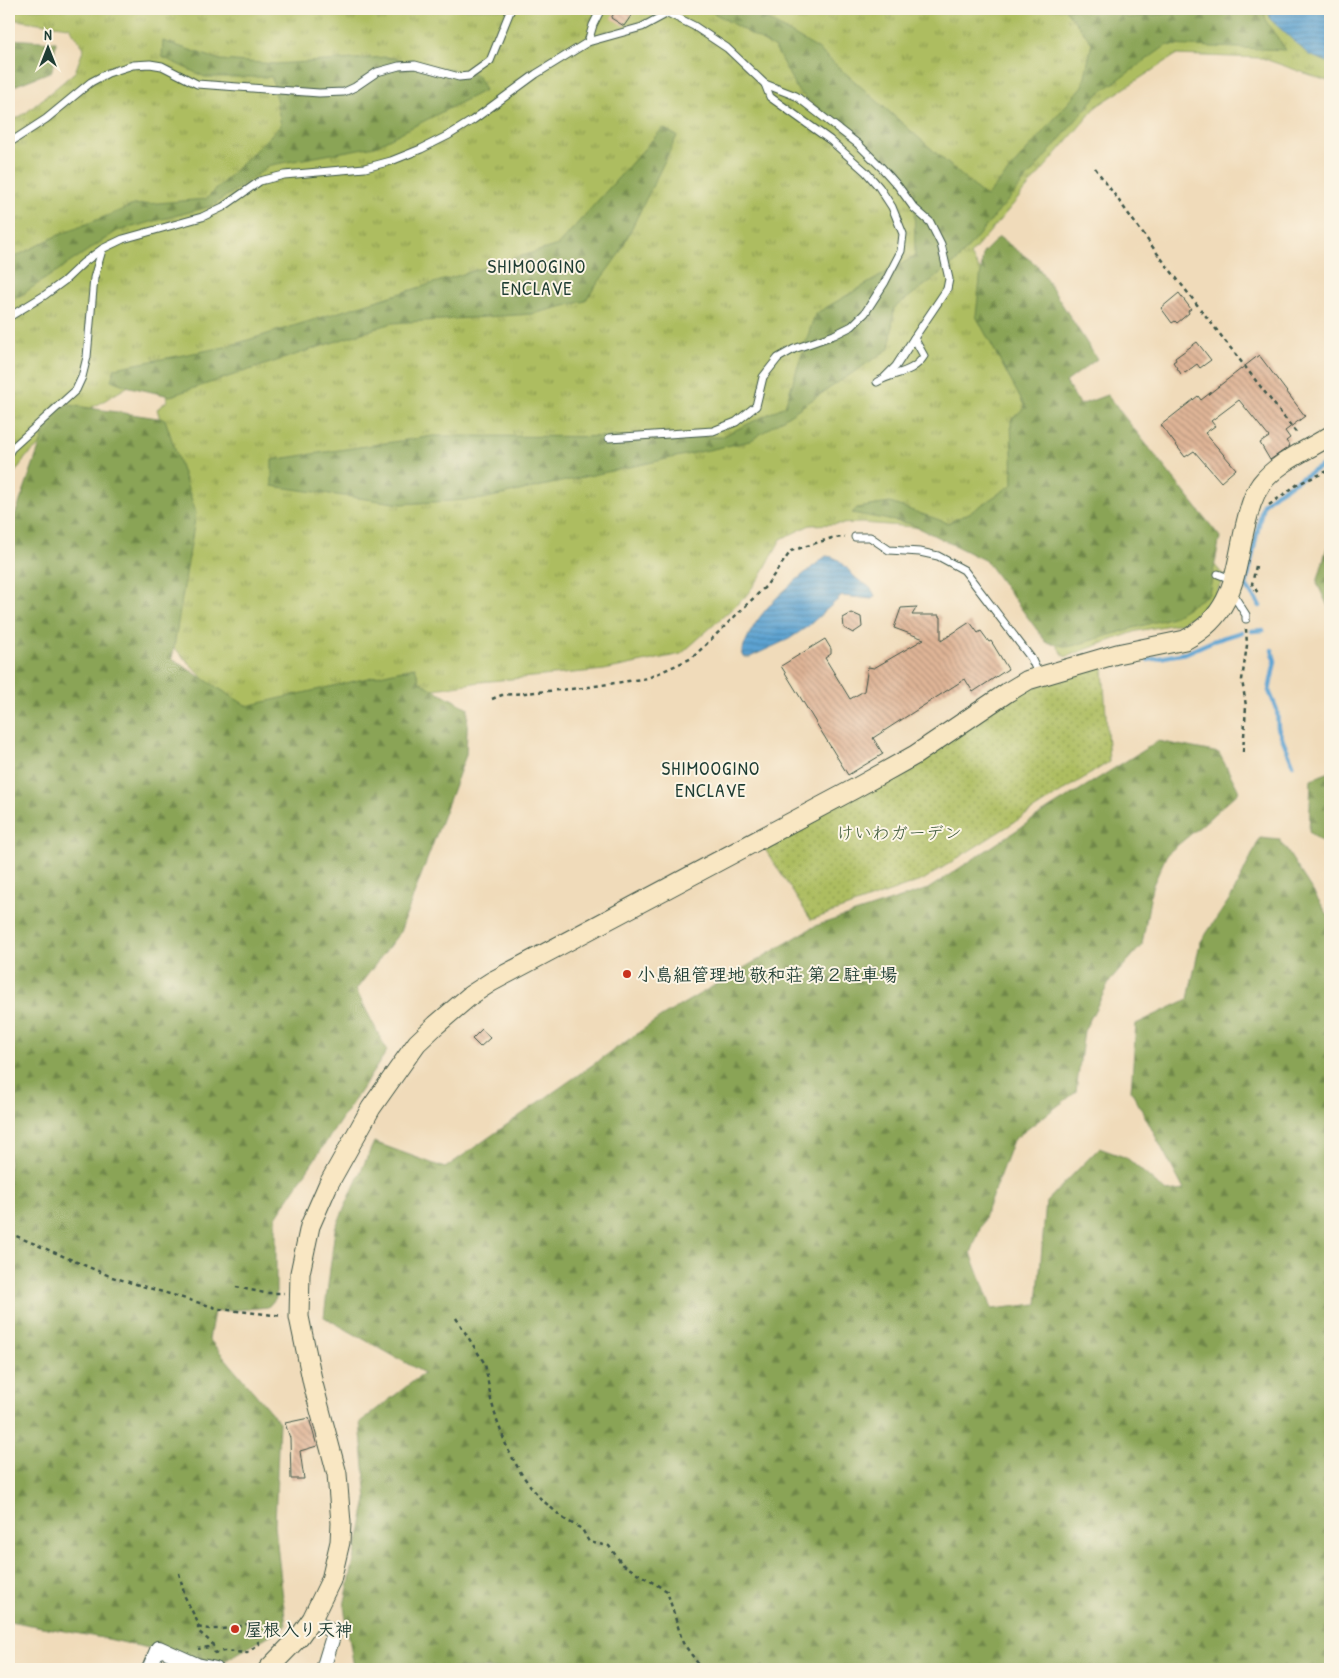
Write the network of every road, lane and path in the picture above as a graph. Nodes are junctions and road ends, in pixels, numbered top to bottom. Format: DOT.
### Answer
graph roads {
  1 [pos="511,9"];
  2 [pos="601,9"];
  3 [pos="666,11"];
  4 [pos="588,42"];
  5 [pos="765,84"];
  6 [pos="9,143"];
  7 [pos="1095,168"];
  8 [pos="102,249"];
  9 [pos="9,317"];
  10 [pos="914,338"];
  11 [pos="884,378"];
  12 [pos="877,382"];
  13 [pos="1330,436"];
  14 [pos="609,438"];
  15 [pos="1308,449"];
  16 [pos="9,453"];
  17 [pos="1330,470"];
  18 [pos="1268,507"];
  19 [pos="855,537"];
  20 [pos="1256,565"];
  21 [pos="1227,582"];
  22 [pos="1258,593"];
  23 [pos="1246,619"];
  24 [pos="1040,677"];
  25 [pos="492,699"];
  26 [pos="1243,752"];
  27 [pos="9,1233"];
  28 [pos="236,1286"];
  29 [pos="264,1293"];
  30 [pos="299,1317"];
  31 [pos="456,1318"];
  32 [pos="179,1573"];
  33 [pos="312,1619"];
  34 [pos="198,1627"];
  35 [pos="191,1655"];
  36 [pos="149,1669"];
  37 [pos="216,1669"];
  38 [pos="268,1669"];
  39 [pos="323,1669"];
  40 [pos="702,1669"];
  1 -- 6 [label="lane"];
  2 -- 4 [label="lane"];
  3 -- 4 [label="lane"];
  3 -- 5 [label="lane"];
  4 -- 8 [label="lane"];
  5 -- 10 [label="lane"];
  5 -- 14 [label="lane"];
  7 -- 15 [label="path"];
  8 -- 9 [label="lane"];
  8 -- 16 [label="lane"];
  10 -- 11 [label="lane"];
  10 -- 11 [label="lane"];
  11 -- 12 [label="lane"];
  13 -- 15 [label="street"];
  15 -- 21 [label="street"];
  17 -- 18 [label="path"];
  19 -- 24 [label="lane"];
  19 -- 25 [label="path"];
  20 -- 22 [label="path"];
  21 -- 23 [label="lane"];
  21 -- 24 [label="street"];
  23 -- 26 [label="path"];
  24 -- 30 [label="street"];
  27 -- 30 [label="path"];
  28 -- 29 [label="path"];
  30 -- 33 [label="street"];
  31 -- 40 [label="path"];
  32 -- 34 [label="path"];
  33 -- 38 [label="street"];
  33 -- 39 [label="street"];
  34 -- 35 [label="path"];
  34 -- 35 [label="path"];
  35 -- 36 [label="street"];
  35 -- 37 [label="street"];
}
